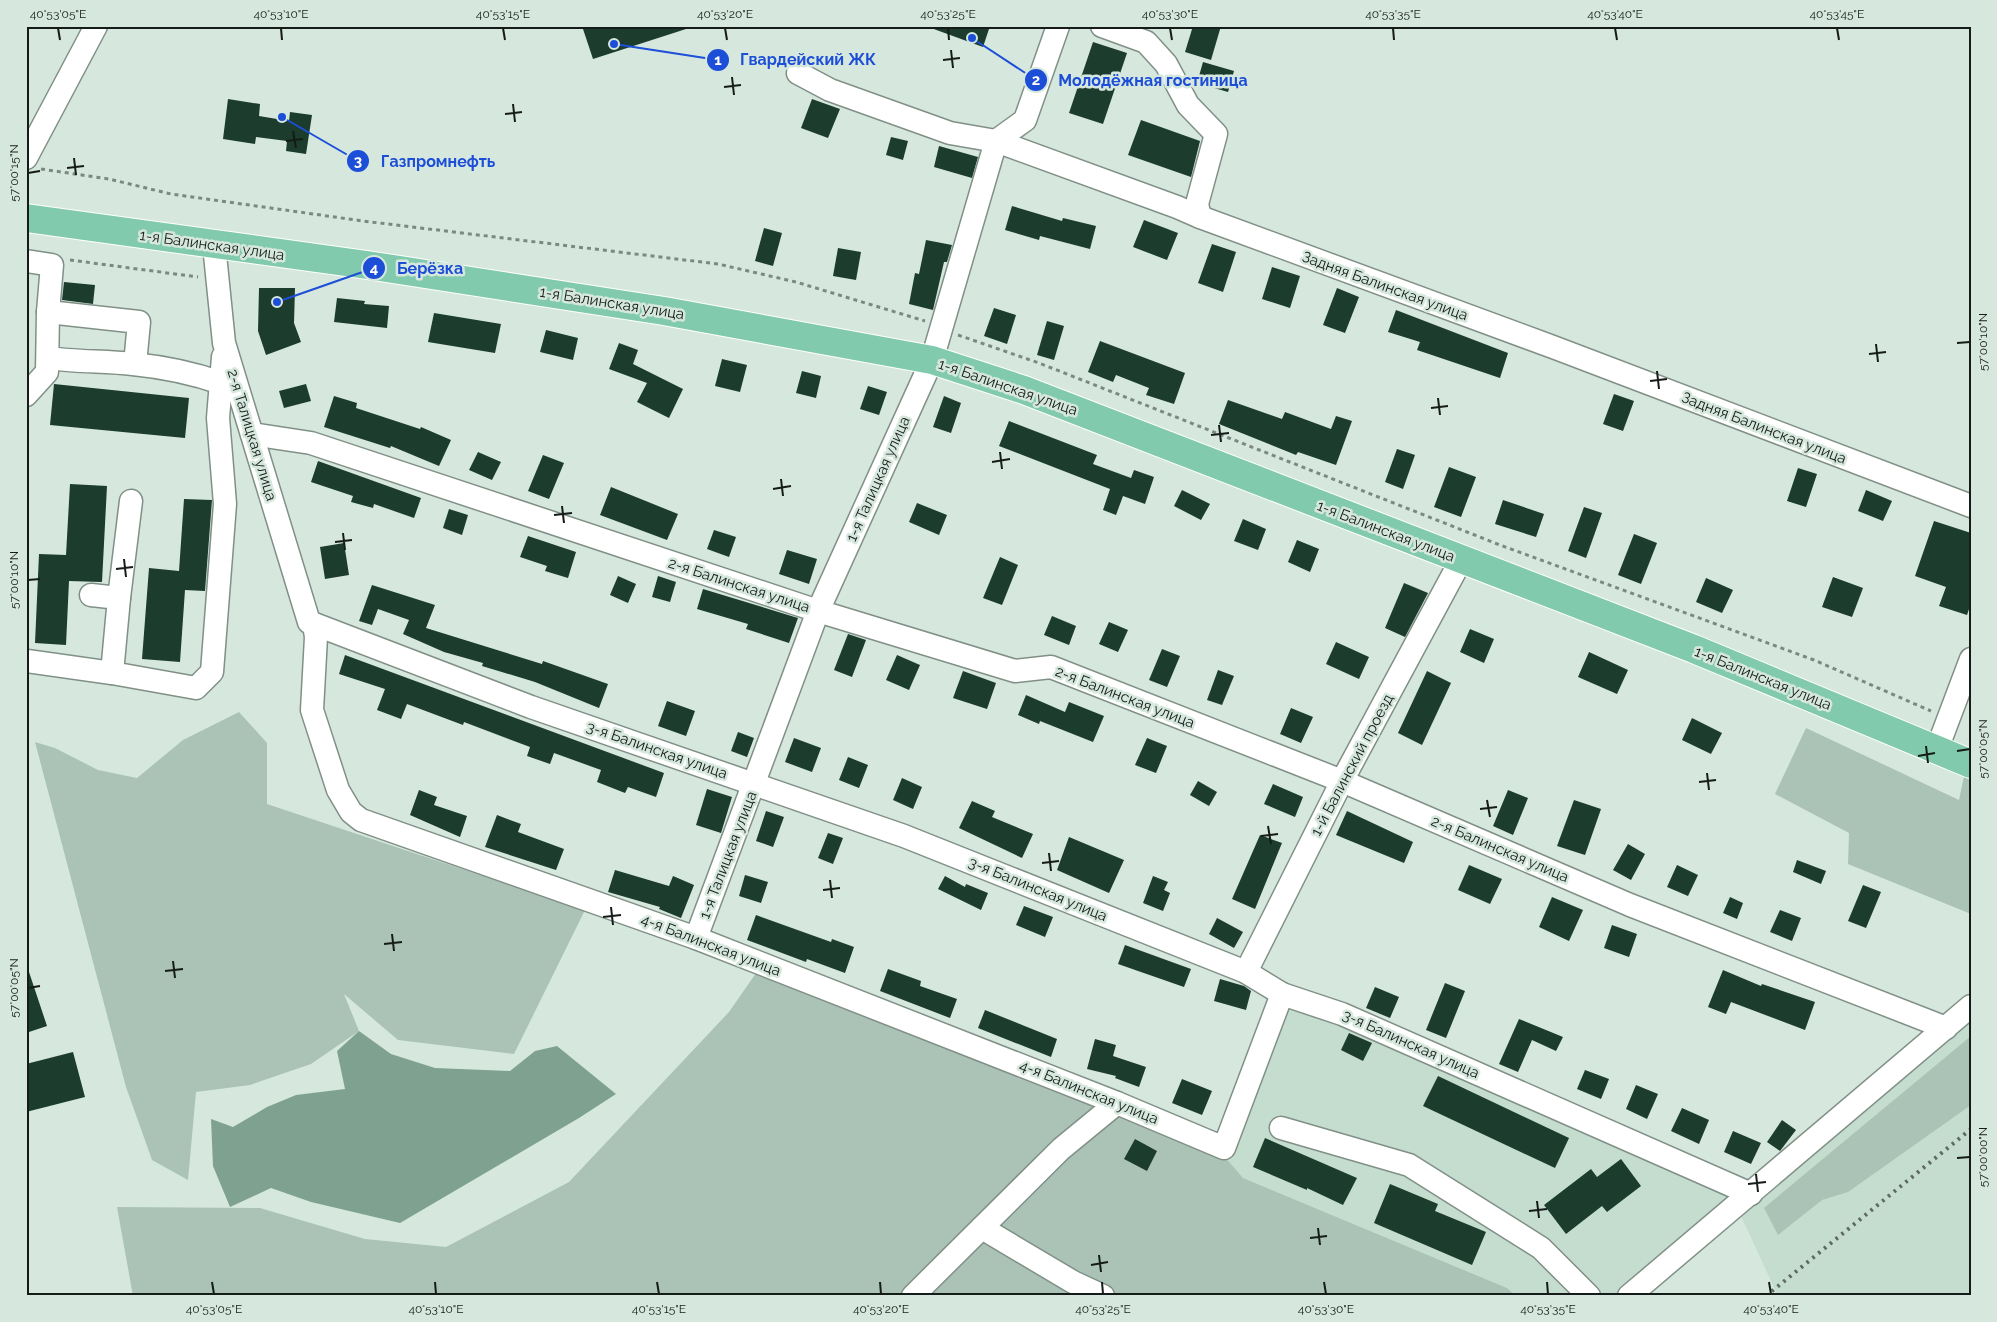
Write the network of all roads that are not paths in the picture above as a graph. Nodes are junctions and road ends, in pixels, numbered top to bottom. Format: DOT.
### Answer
graph roads {
  1 [pos="96,26"];
  2 [pos="1058,26"];
  3 [pos="1102,26"];
  4 [pos="798,73"];
  5 [pos="996,141"];
  6 [pos="30,163"];
  7 [pos="1200,217"];
  8 [pos="26,218"];
  9 [pos="214,246"];
  10 [pos="26,261"];
  11 [pos="48,312"];
  12 [pos="224,344"];
  13 [pos="48,358"];
  14 [pos="932,360"];
  15 [pos="135,364"];
  16 [pos="221,384"];
  17 [pos="26,395"];
  18 [pos="252,434"];
  19 [pos="131,501"];
  20 [pos="1971,506"];
  21 [pos="1461,560"];
  22 [pos="91,595"];
  23 [pos="119,598"];
  24 [pos="818,612"];
  25 [pos="311,623"];
  26 [pos="1971,659"];
  27 [pos="27,661"];
  28 [pos="112,673"];
  29 [pos="1937,749"];
  30 [pos="1971,764"];
  31 [pos="1342,781"];
  32 [pos="754,784"];
  33 [pos="696,938"];
  34 [pos="1246,972"];
  35 [pos="1282,994"];
  36 [pos="1971,1006"];
  37 [pos="1946,1028"];
  38 [pos="1117,1103"];
  39 [pos="1281,1128"];
  40 [pos="1751,1194"];
  41 [pos="982,1228"];
  42 [pos="1067,1289"];
  43 [pos="913,1296"];
  44 [pos="1103,1296"];
  45 [pos="1589,1296"];
  46 [pos="1629,1296"];
  1 -- 6 [label="street"];
  2 -- 5 [label="street"];
  3 -- 7 [label="street"];
  4 -- 5 [label="street, Задняя Балинская улица"];
  5 -- 7 [label="street, Задняя Балинская улица"];
  5 -- 14 [label="street, 1-я Талицкая улица"];
  7 -- 20 [label="street, Задняя Балинская улица"];
  8 -- 9 [label="main road, 1-я Балинская улица"];
  9 -- 12 [label="street, 2-я Талицкая улица"];
  9 -- 14 [label="main road, 1-я Балинская улица"];
  10 -- 11 [label="street"];
  11 -- 13 [label="street"];
  11 -- 15 [label="street"];
  12 -- 16 [label="street"];
  12 -- 18 [label="street, 2-я Талицкая улица"];
  13 -- 15 [label="street"];
  13 -- 17 [label="street"];
  14 -- 21 [label="main road, 1-я Балинская улица"];
  14 -- 24 [label="street, 1-я Талицкая улица"];
  15 -- 16 [label="street"];
  16 -- 28 [label="street"];
  18 -- 24 [label="street, 2-я Балинская улица"];
  18 -- 25 [label="street, 2-я Талицкая улица"];
  19 -- 23 [label="street"];
  21 -- 29 [label="main road, 1-я Балинская улица"];
  21 -- 31 [label="street, 1-й Балинский проезд"];
  22 -- 23 [label="street"];
  23 -- 28 [label="street"];
  24 -- 31 [label="street, 2-я Балинская улица"];
  24 -- 32 [label="street, 1-я Талицкая улица"];
  25 -- 32 [label="street, 3-я Балинская улица"];
  25 -- 33 [label="street, 4-я Балинская улица"];
  26 -- 29 [label="street"];
  27 -- 28 [label="street"];
  29 -- 30 [label="main road, 1-я Балинская улица"];
  31 -- 34 [label="street, 1-й Балинский проезд"];
  31 -- 37 [label="street, 2-я Балинская улица"];
  32 -- 33 [label="street, 1-я Талицкая улица"];
  32 -- 34 [label="street, 3-я Балинская улица"];
  33 -- 38 [label="street, 4-я Балинская улица"];
  34 -- 35 [label="street, 3-я Балинская улица"];
  35 -- 38 [label="street, 4-я Балинская улица"];
  35 -- 40 [label="street, 3-я Балинская улица"];
  36 -- 37 [label="street"];
  37 -- 40 [label="street"];
  38 -- 41 [label="street"];
  39 -- 45 [label="street"];
  40 -- 46 [label="street"];
  41 -- 42 [label="street"];
  41 -- 43 [label="street"];
  42 -- 44 [label="street"];
}
